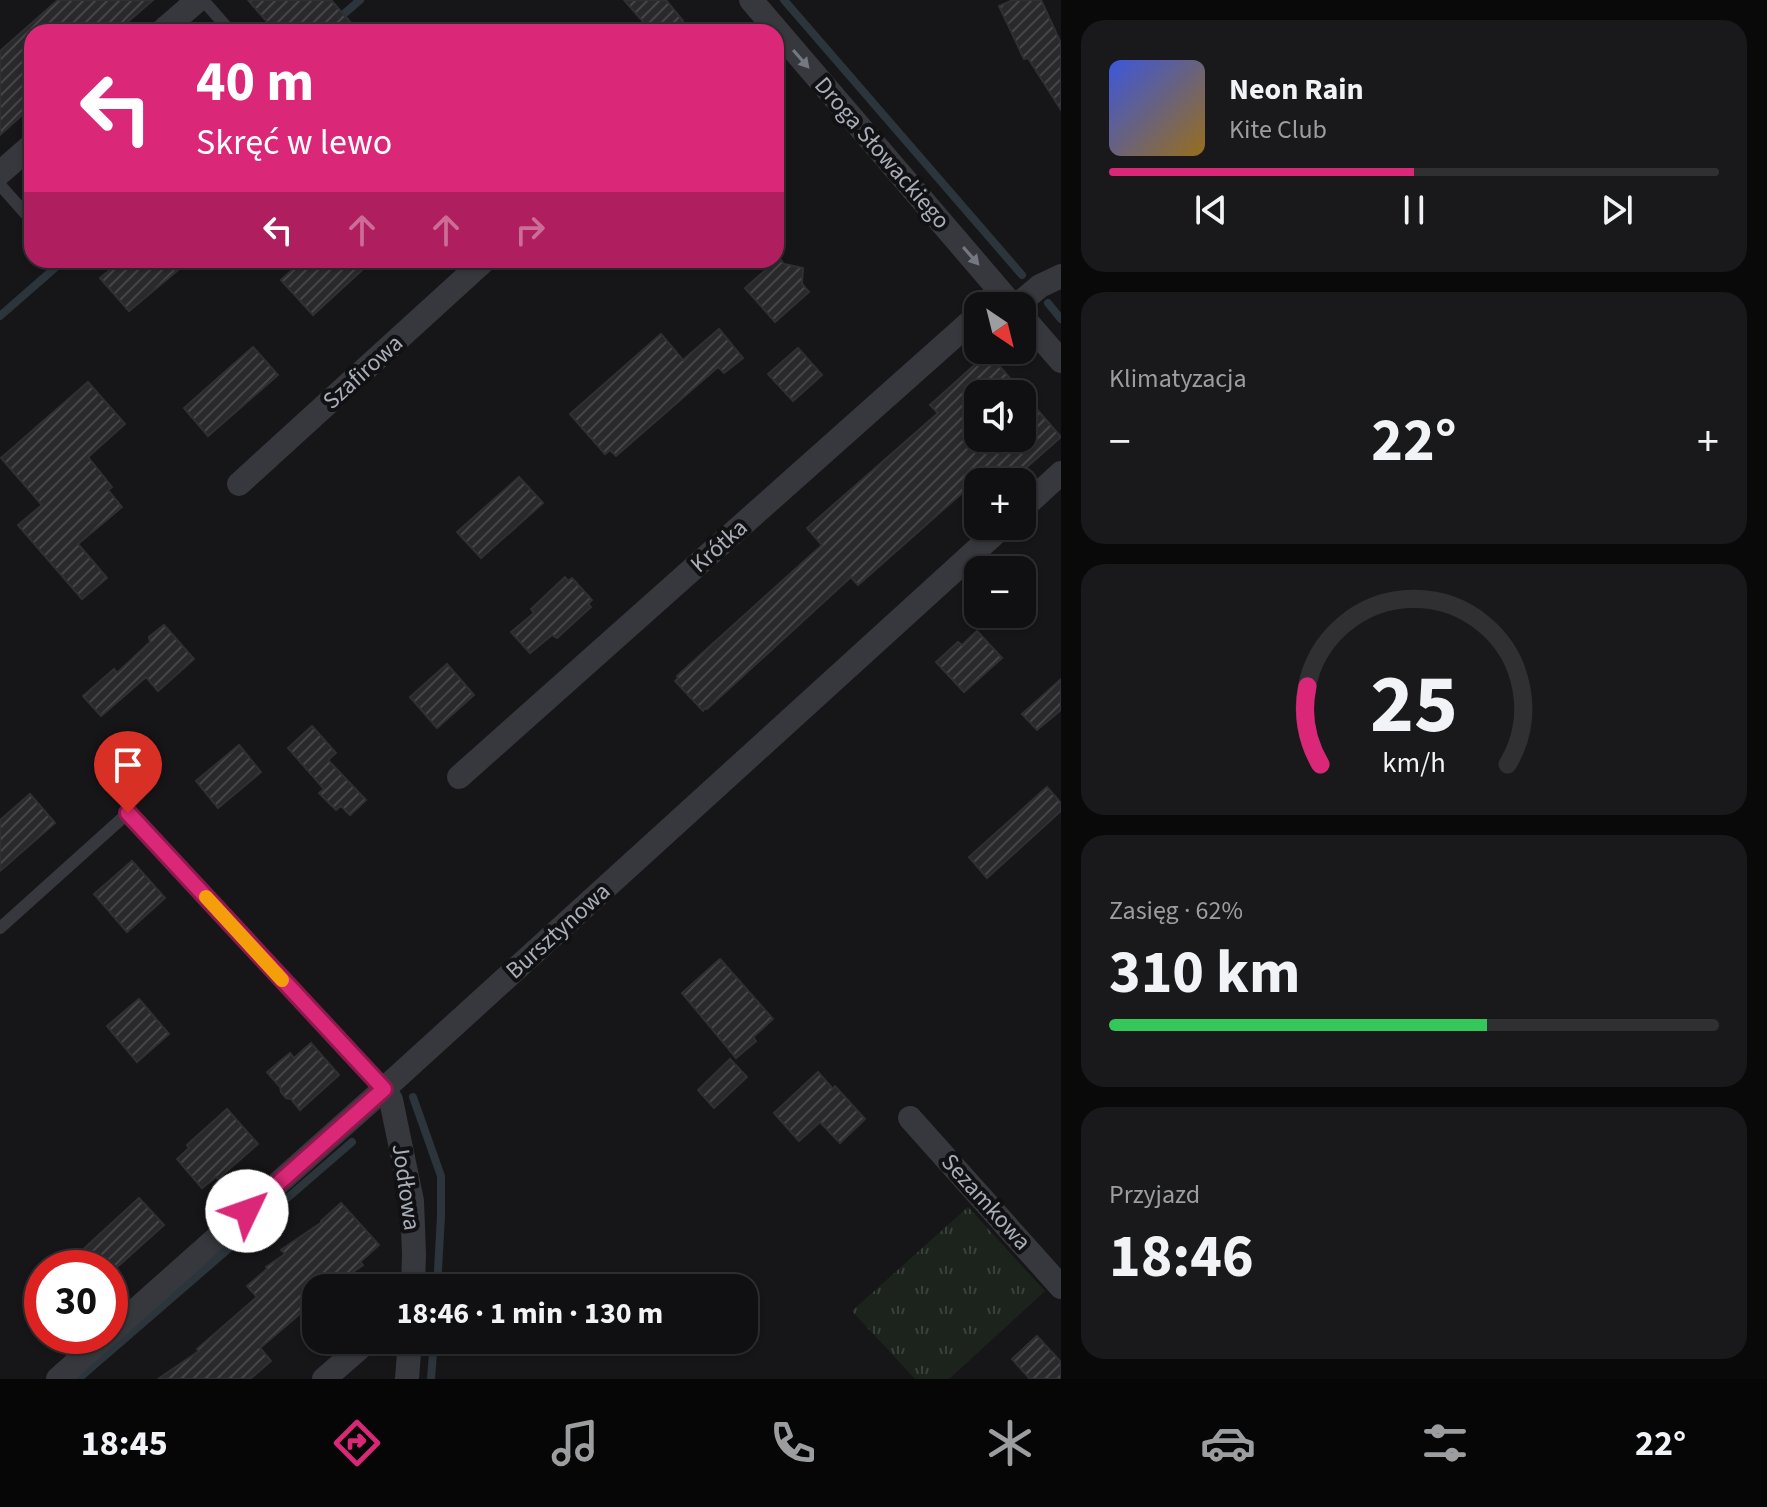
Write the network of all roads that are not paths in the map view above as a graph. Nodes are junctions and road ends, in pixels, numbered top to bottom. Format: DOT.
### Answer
graph roads {
  1 [pos="201,0"];
  2 [pos="751,0"];
  3 [pos="171,24"];
  4 [pos="224,24"];
  5 [pos="768,24"];
  6 [pos="784,44"];
  7 [pos="24,152"];
  8 [pos="0,173"];
  9 [pos="0,185"];
  10 [pos="24,212"];
  11 [pos="476,268"];
  12 [pos="1061,276"];
  13 [pos="996,292"];
  14 [pos="1028,292"];
  15 [pos="964,327"];
  16 [pos="1036,332"];
  17 [pos="1061,361"];
  18 [pos="1061,473"];
  19 [pos="239,484"];
  20 [pos="1036,496"];
  21 [pos="988,540"];
  22 [pos="459,777"];
  23 [pos="0,928"];
  24 [pos="384,1089"];
  25 [pos="910,1118"];
  26 [pos="413,1274"];
  27 [pos="1061,1287"];
  28 [pos="128,1316"];
  29 [pos="86,1354"];
  30 [pos="353,1354"];
  31 [pos="409,1354"];
  32 [pos="58,1379"];
  33 [pos="324,1379"];
  34 [pos="407,1379"];
  1 -- 3 [label="street"];
  1 -- 4 [label="lane"];
  2 -- 5 [label="street, Droga Słowackiego"];
  6 -- 13 [label="street, Droga Słowackiego, one-way"];
  7 -- 8 [label="street"];
  9 -- 10 [label="lane"];
  11 -- 19 [label="street, Szafirowa"];
  12 -- 14 [label="street"];
  15 -- 22 [label="street, Krótka"];
  16 -- 17 [label="street"];
  18 -- 20 [label="street"];
  21 -- 24 [label="street, Bursztynowa"];
  23 -- 24 [label="lane"];
  24 -- 26 [label="street, Jodłowa"];
  24 -- 28 [label="street, Bursztynowa"];
  25 -- 27 [label="street, Sezamkowa"];
  29 -- 32 [label="street, Bursztynowa"];
  30 -- 33 [label="street"];
  31 -- 34 [label="street"];
}
